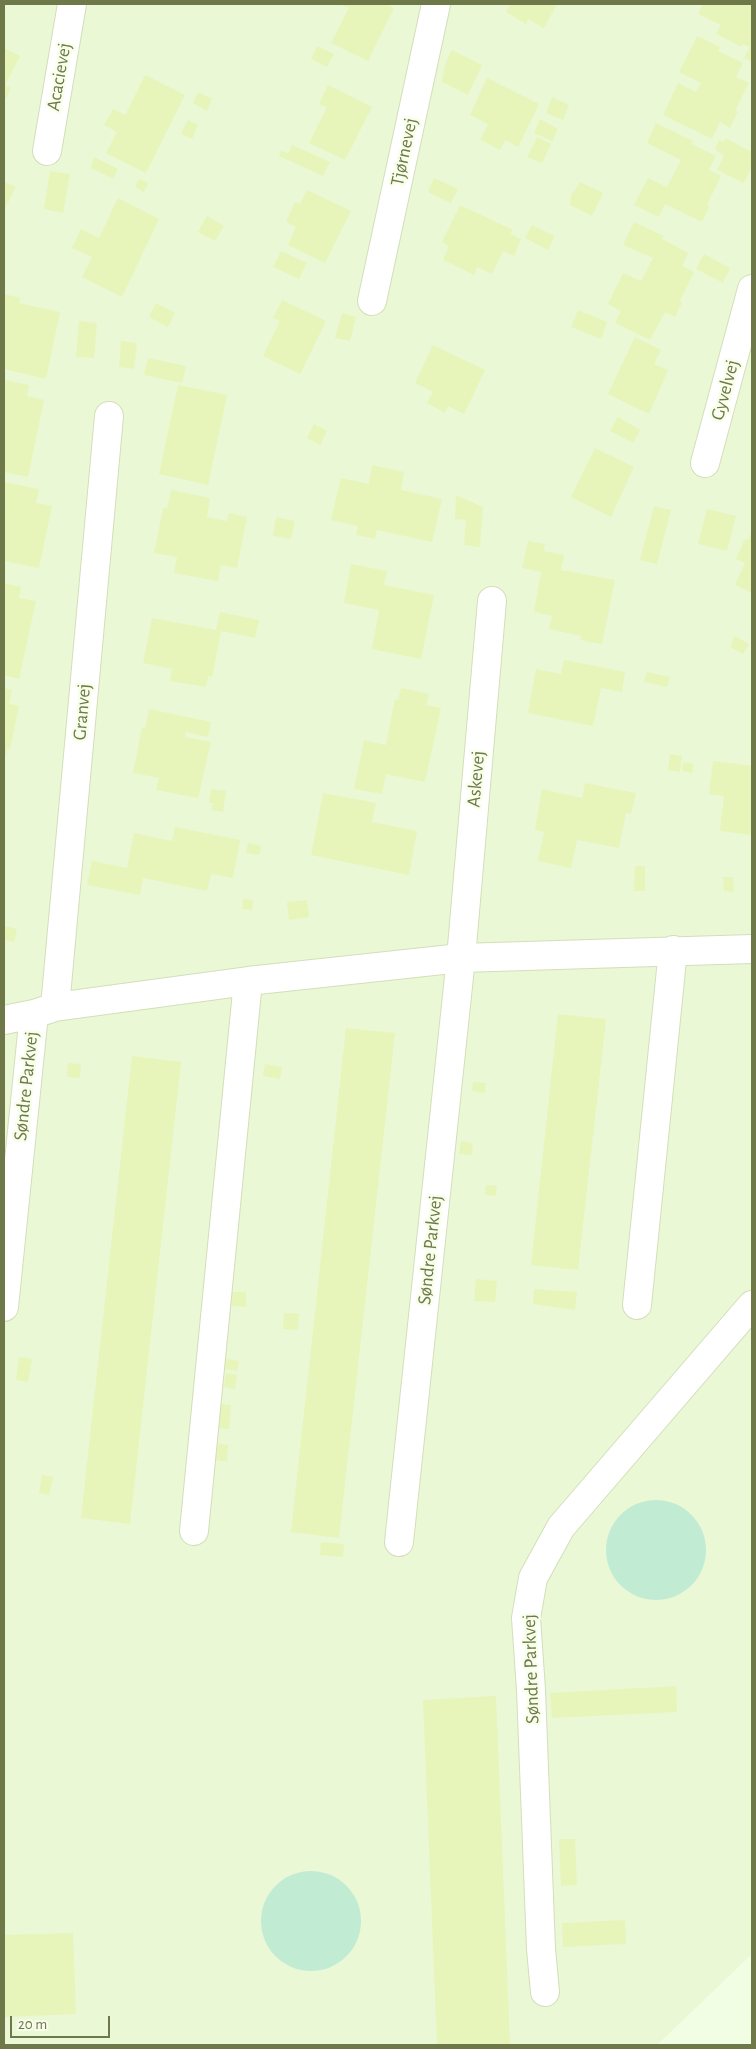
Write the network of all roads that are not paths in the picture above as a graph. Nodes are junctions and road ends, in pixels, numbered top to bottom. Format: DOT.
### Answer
graph roads {
  1 [pos="72,4"];
  2 [pos="436,4"];
  3 [pos="47,151"];
  4 [pos="752,289"];
  5 [pos="372,301"];
  6 [pos="109,416"];
  7 [pos="705,463"];
  8 [pos="492,601"];
  9 [pos="752,949"];
  10 [pos="673,950"];
  11 [pos="461,958"];
  12 [pos="248,981"];
  13 [pos="44,1011"];
  14 [pos="4,1020"];
  15 [pos="752,1304"];
  16 [pos="637,1305"];
  17 [pos="4,1307"];
  18 [pos="194,1531"];
  19 [pos="399,1542"];
  20 [pos="545,1992"];
  1 -- 3 [label="street, Acacievej"];
  2 -- 5 [label="street, Tjørnevej"];
  4 -- 7 [label="street, Gyvelvej"];
  6 -- 13 [label="street, Granvej"];
  8 -- 11 [label="street, Askevej"];
  9 -- 10 [label="street, Søndre Parkvej"];
  10 -- 11 [label="street, Søndre Parkvej"];
  10 -- 16 [label="street"];
  11 -- 12 [label="street, Søndre Parkvej"];
  11 -- 19 [label="street, Søndre Parkvej"];
  12 -- 13 [label="street, Søndre Parkvej"];
  12 -- 18 [label="street"];
  13 -- 14 [label="street, Søndre Parkvej"];
  13 -- 17 [label="street, Søndre Parkvej"];
  15 -- 20 [label="street, Søndre Parkvej"];
}
